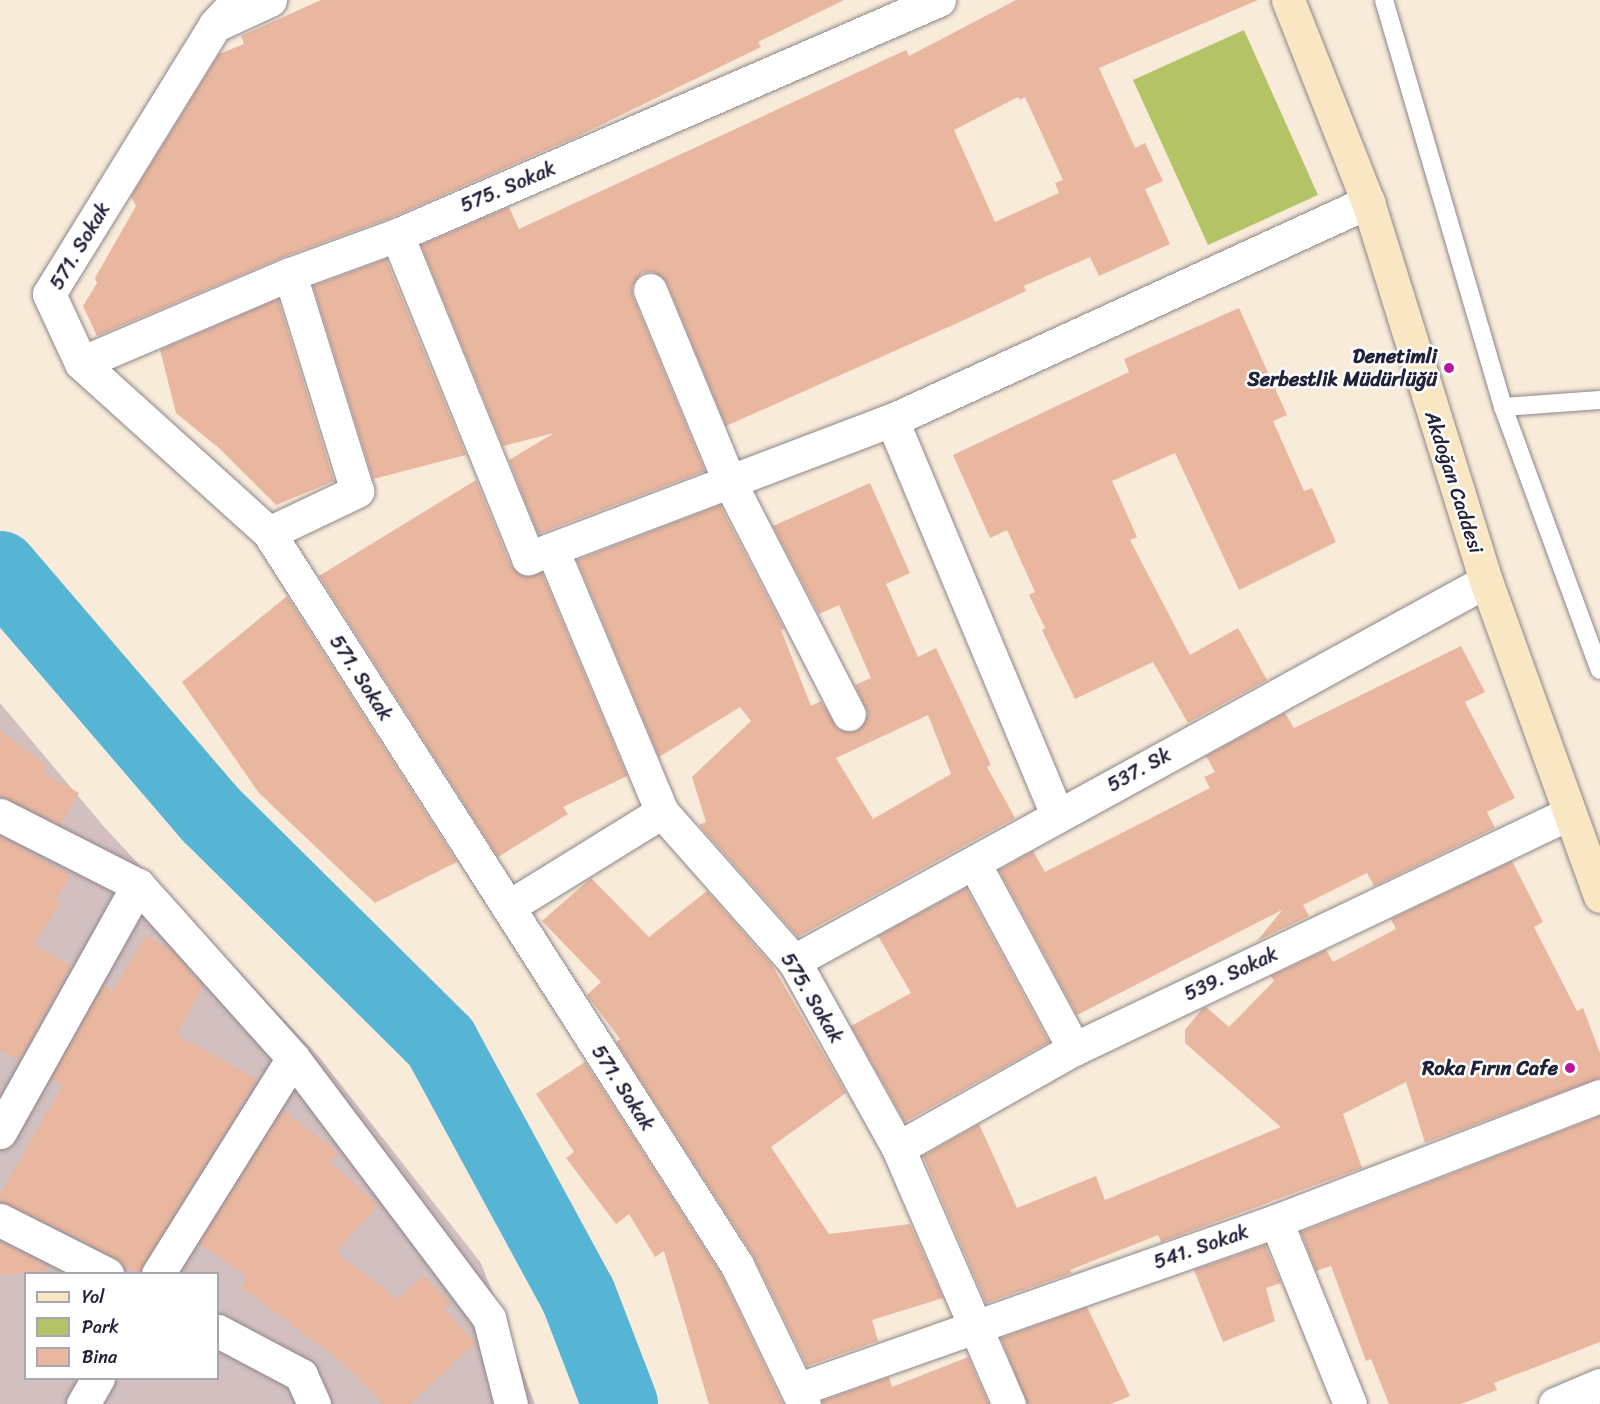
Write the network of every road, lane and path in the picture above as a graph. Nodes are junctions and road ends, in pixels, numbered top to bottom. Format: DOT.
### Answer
graph roads {
  1 [pos="238,0"];
  2 [pos="270,0"];
  3 [pos="939,0"];
  4 [pos="1288,0"];
  5 [pos="1384,0"];
  6 [pos="215,25"];
  7 [pos="1368,202"];
  8 [pos="397,235"];
  9 [pos="290,274"];
  10 [pos="650,290"];
  11 [pos="81,363"];
  12 [pos="1600,400"];
  13 [pos="1503,407"];
  14 [pos="892,420"];
  15 [pos="729,481"];
  16 [pos="269,533"];
  17 [pos="540,553"];
  18 [pos="1486,581"];
  19 [pos="1600,670"];
  20 [pos="849,714"];
  21 [pos="662,812"];
  22 [pos="1570,813"];
  23 [pos="1057,814"];
  24 [pos="0,815"];
  25 [pos="975,865"];
  26 [pos="138,885"];
  27 [pos="1600,896"];
  28 [pos="508,907"];
  29 [pos="794,961"];
  30 [pos="1074,1048"];
  31 [pos="293,1058"];
  32 [pos="1600,1096"];
  33 [pos="0,1132"];
  34 [pos="898,1148"];
  35 [pos="0,1220"];
  36 [pos="1276,1221"];
  37 [pos="103,1272"];
  38 [pos="159,1272"];
  39 [pos="975,1325"];
  40 [pos="219,1332"];
  41 [pos="97,1380"];
  42 [pos="1600,1385"];
  43 [pos="801,1396"];
  44 [pos="83,1404"];
  45 [pos="314,1404"];
  46 [pos="512,1404"];
  47 [pos="1009,1404"];
  48 [pos="1350,1404"];
  49 [pos="1555,1404"];
  1 -- 6 [label="street, 571. Sokak"];
  2 -- 6 [label="street"];
  3 -- 8 [label="street, 575. Sokak"];
  4 -- 7 [label="main road, Akdoğan Caddesi"];
  5 -- 13 [label="lane"];
  6 -- 11 [label="street, 571. Sokak"];
  7 -- 14 [label="street"];
  7 -- 18 [label="main road, Akdoğan Caddesi"];
  8 -- 9 [label="street"];
  8 -- 17 [label="street, 575. Sokak"];
  9 -- 11 [label="street"];
  9 -- 16 [label="street"];
  10 -- 15 [label="street"];
  11 -- 16 [label="street, 571. Sokak"];
  12 -- 13 [label="lane"];
  13 -- 19 [label="lane"];
  14 -- 15 [label="street"];
  14 -- 23 [label="street"];
  15 -- 17 [label="street"];
  15 -- 20 [label="street"];
  16 -- 28 [label="street, 571. Sokak"];
  17 -- 21 [label="street, 575. Sokak"];
  18 -- 22 [label="main road, Akdoğan Caddesi"];
  18 -- 23 [label="street, 537. Sk"];
  21 -- 28 [label="street"];
  21 -- 29 [label="street, 575. Sokak"];
  22 -- 27 [label="main road, Akdoğan Caddesi"];
  22 -- 30 [label="street, 539. Sokak"];
  23 -- 25 [label="street, 537. Sk"];
  24 -- 26 [label="street"];
  25 -- 29 [label="street, 537. Sk"];
  25 -- 30 [label="street"];
  26 -- 31 [label="street"];
  26 -- 33 [label="street"];
  28 -- 43 [label="street, 571. Sokak"];
  29 -- 34 [label="street, 575. Sokak"];
  30 -- 34 [label="street, 539. Sokak"];
  31 -- 38 [label="street"];
  31 -- 46 [label="street"];
  32 -- 36 [label="street, 541. Sokak"];
  34 -- 39 [label="street, 575. Sokak"];
  35 -- 37 [label="street"];
  36 -- 39 [label="street, 541. Sokak"];
  36 -- 48 [label="street"];
  39 -- 43 [label="street, 541. Sokak"];
  39 -- 47 [label="street, 575. Sokak"];
  40 -- 45 [label="street"];
  41 -- 44 [label="street"];
  42 -- 49 [label="street"];
}
